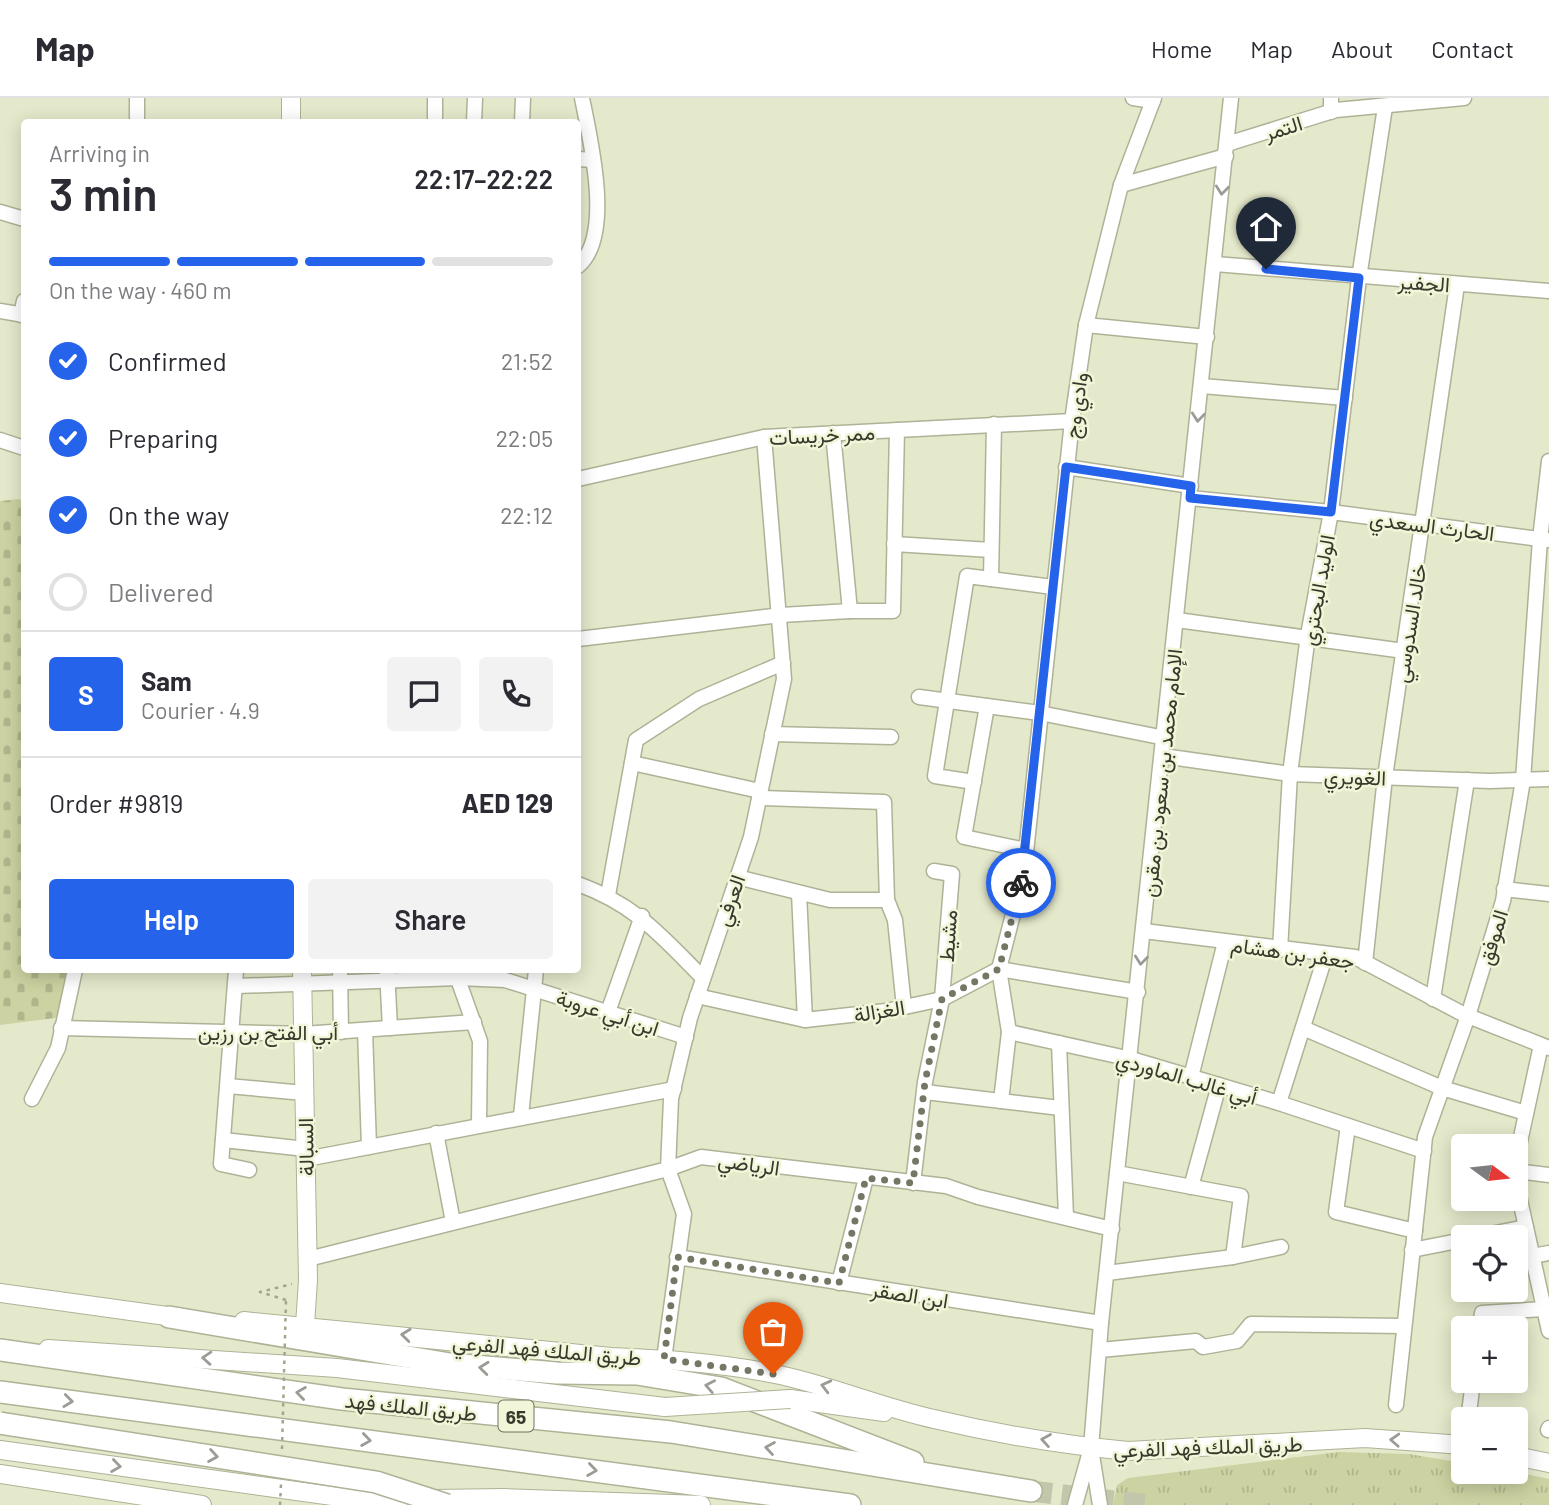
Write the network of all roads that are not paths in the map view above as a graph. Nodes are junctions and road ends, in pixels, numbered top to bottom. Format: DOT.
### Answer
graph roads {
  1 [pos="137,98"];
  2 [pos="290,98"];
  3 [pos="435,98"];
  4 [pos="475,98"];
  5 [pos="523,98"];
  6 [pos="582,98"];
  7 [pos="1133,98"];
  8 [pos="1231,98"];
  9 [pos="1464,98"];
  10 [pos="1153,99"];
  11 [pos="1425,100"];
  12 [pos="1381,104"];
  13 [pos="1331,105"];
  14 [pos="137,119"];
  15 [pos="291,119"];
  16 [pos="435,119"];
  17 [pos="474,119"];
  18 [pos="522,119"];
  19 [pos="1227,150"];
  20 [pos="581,159"];
  21 [pos="593,160"];
  22 [pos="1121,185"];
  23 [pos="0,212"];
  24 [pos="21,218"];
  25 [pos="593,241"];
  26 [pos="581,243"];
  27 [pos="581,263"];
  28 [pos="1215,264"];
  29 [pos="1359,278"];
  30 [pos="1457,285"];
  31 [pos="1549,291"];
  32 [pos="21,310"];
  33 [pos="0,315"];
  34 [pos="1086,325"];
  35 [pos="1207,337"];
  36 [pos="1202,386"];
  37 [pos="1345,398"];
  38 [pos="1072,421"];
  39 [pos="994,425"];
  40 [pos="897,430"];
  41 [pos="833,433"];
  42 [pos="764,437"];
  43 [pos="0,440"];
  44 [pos="21,447"];
  45 [pos="1549,461"];
  46 [pos="1066,467"];
  47 [pos="581,479"];
  48 [pos="1191,492"];
  49 [pos="1331,512"];
  50 [pos="1423,524"];
  51 [pos="1544,540"];
  52 [pos="894,544"];
  53 [pos="991,550"];
  54 [pos="990,579"];
  55 [pos="1054,587"];
  56 [pos="850,611"];
  57 [pos="781,615"];
  58 [pos="1177,620"];
  59 [pos="1308,635"];
  60 [pos="581,639"];
  61 [pos="1405,651"];
  62 [pos="783,663"];
  63 [pos="919,696"];
  64 [pos="945,700"];
  65 [pos="987,706"];
  66 [pos="1040,713"];
  67 [pos="772,734"];
  68 [pos="891,737"];
  69 [pos="1165,738"];
  70 [pos="1163,756"];
  71 [pos="632,763"];
  72 [pos="1290,774"];
  73 [pos="1385,776"];
  74 [pos="1549,779"];
  75 [pos="1467,780"];
  76 [pos="1523,780"];
  77 [pos="974,782"];
  78 [pos="760,794"];
  79 [pos="1026,850"];
  80 [pos="934,871"];
  81 [pos="737,877"];
  82 [pos="581,885"];
  83 [pos="1504,889"];
  84 [pos="799,893"];
  85 [pos="1549,894"];
  86 [pos="608,895"];
  87 [pos="887,900"];
  88 [pos="642,916"];
  89 [pos="1144,930"];
  90 [pos="1225,942"];
  91 [pos="1280,950"];
  92 [pos="1326,954"];
  93 [pos="1365,963"];
  94 [pos="999,969"];
  95 [pos="74,973"];
  96 [pos="236,973"];
  97 [pos="535,973"];
  98 [pos="456,974"];
  99 [pos="387,975"];
  100 [pos="340,976"];
  101 [pos="302,977"];
  102 [pos="703,978"];
  103 [pos="237,986"];
  104 [pos="532,988"];
  105 [pos="1138,992"];
  106 [pos="697,996"];
  107 [pos="942,999"];
  108 [pos="1433,999"];
  109 [pos="904,1007"];
  110 [pos="608,1012"];
  111 [pos="1468,1016"];
  112 [pos="805,1020"];
  113 [pos="474,1022"];
  114 [pos="61,1028"];
  115 [pos="390,1028"];
  116 [pos="1303,1028"];
  117 [pos="365,1030"];
  118 [pos="341,1031"];
  119 [pos="233,1032"];
  120 [pos="1009,1032"];
  121 [pos="303,1034"];
  122 [pos="686,1037"];
  123 [pos="1059,1043"];
  124 [pos="1545,1047"];
  125 [pos="1131,1059"];
  126 [pos="1191,1077"];
  127 [pos="1219,1085"];
  128 [pos="228,1086"];
  129 [pos="1442,1088"];
  130 [pos="674,1089"];
  131 [pos="925,1092"];
  132 [pos="304,1093"];
  133 [pos="32,1099"];
  134 [pos="1001,1101"];
  135 [pos="1279,1103"];
  136 [pos="1060,1108"];
  137 [pos="1526,1113"];
  138 [pos="521,1116"];
  139 [pos="479,1124"];
  140 [pos="1348,1126"];
  141 [pos="436,1133"];
  142 [pos="1522,1134"];
  143 [pos="223,1140"];
  144 [pos="369,1147"];
  145 [pos="1424,1152"];
  146 [pos="306,1154"];
  147 [pos="668,1169"];
  148 [pos="249,1170"];
  149 [pos="1528,1172"];
  150 [pos="1117,1173"];
  151 [pos="1549,1175"];
  152 [pos="866,1178"];
  153 [pos="913,1183"];
  154 [pos="1191,1186"];
  155 [pos="1066,1217"];
  156 [pos="453,1222"];
  157 [pos="1112,1229"];
  158 [pos="1415,1231"];
  159 [pos="1528,1237"];
  160 [pos="1451,1242"];
  161 [pos="1281,1247"];
  162 [pos="1412,1250"];
  163 [pos="1549,1253"];
  164 [pos="1532,1256"];
  165 [pos="677,1257"];
  166 [pos="1233,1257"];
  167 [pos="308,1259"];
  168 [pos="1107,1273"];
  169 [pos="839,1283"];
  170 [pos="0,1293"];
  171 [pos="1544,1309"];
  172 [pos="1482,1316"];
  173 [pos="169,1317"];
  174 [pos="1101,1323"];
  175 [pos="305,1325"];
  176 [pos="1404,1326"];
  177 [pos="1549,1331"];
  178 [pos="0,1350"];
  179 [pos="1100,1350"];
  180 [pos="664,1359"];
  181 [pos="0,1392"];
  182 [pos="1396,1405"];
  183 [pos="932,1419"];
  184 [pos="0,1423"];
  185 [pos="1451,1444"];
  186 [pos="1091,1448"];
  187 [pos="0,1450"];
  188 [pos="1528,1459"];
  189 [pos="1549,1463"];
  190 [pos="0,1474"];
  191 [pos="152,1501"];
  192 [pos="202,1505"];
  193 [pos="447,1505"];
  194 [pos="701,1505"];
  195 [pos="850,1505"];
  196 [pos="1075,1505"];
  197 [pos="1100,1505"];
  1 -- 14 [label="street"];
  2 -- 15 [label="main road"];
  3 -- 16 [label="street"];
  4 -- 17 [label="street"];
  5 -- 18 [label="street"];
  6 -- 21 [label="street"];
  7 -- 10 [label="street"];
  8 -- 19 [label="street, الإمام محمد بن سعود بن مقرن"];
  9 -- 11 [label="street, التمر"];
  10 -- 22 [label="street, وادي وج"];
  11 -- 12 [label="street, التمر"];
  12 -- 13 [label="street, التمر"];
  12 -- 29 [label="street, الوليد البحتري"];
  13 -- 19 [label="street, التمر"];
  19 -- 22 [label="street, التمر"];
  19 -- 28 [label="street, الإمام محمد بن سعود بن مقرن, one-way"];
  20 -- 21 [label="street"];
  21 -- 25 [label="street"];
  22 -- 34 [label="street, وادي وج"];
  23 -- 24 [label="street"];
  25 -- 26 [label="street"];
  25 -- 27 [label="street"];
  28 -- 29 [label="street, الجفير"];
  28 -- 35 [label="street, الإمام محمد بن سعود بن مقرن"];
  29 -- 30 [label="street, الجفير"];
  29 -- 37 [label="street, الوليد البحتري"];
  30 -- 31 [label="street, الجفير"];
  30 -- 50 [label="street, خالد السدوسي"];
  32 -- 33 [label="street"];
  34 -- 35 [label="street"];
  34 -- 38 [label="street, وادي وج"];
  35 -- 36 [label="street, الإمام محمد بن سعود بن مقرن"];
  36 -- 37 [label="street"];
  36 -- 48 [label="street, الإمام محمد بن سعود بن مقرن, one-way"];
  37 -- 49 [label="street, الوليد البحتري"];
  38 -- 39 [label="street, ممر خريسات"];
  38 -- 46 [label="street, وادي وج"];
  39 -- 40 [label="street, ممر خريسات"];
  39 -- 53 [label="street"];
  40 -- 41 [label="street, ممر خريسات"];
  40 -- 52 [label="street"];
  41 -- 42 [label="street, ممر خريسات"];
  41 -- 56 [label="street"];
  42 -- 47 [label="street, ممر خريسات"];
  42 -- 57 [label="street, العرفي"];
  43 -- 44 [label="street"];
  45 -- 51 [label="street, الموفق"];
  46 -- 48 [label="street, الحارث السعدي"];
  46 -- 55 [label="street, وادي وج"];
  48 -- 49 [label="street, الحارث السعدي"];
  48 -- 58 [label="street, الإمام محمد بن سعود بن مقرن"];
  49 -- 50 [label="street, الحارث السعدي"];
  49 -- 59 [label="street, الوليد البحتري"];
  50 -- 51 [label="street, الحارث السعدي"];
  50 -- 61 [label="street, خالد السدوسي"];
  51 -- 76 [label="street, الموفق"];
  52 -- 53 [label="street"];
  52 -- 56 [label="street"];
  53 -- 54 [label="street"];
  54 -- 55 [label="street"];
  54 -- 64 [label="street"];
  55 -- 66 [label="street, وادي وج"];
  56 -- 57 [label="street"];
  57 -- 60 [label="street"];
  57 -- 62 [label="street, العرفي"];
  58 -- 59 [label="street"];
  58 -- 69 [label="street, الإمام محمد بن سعود بن مقرن"];
  59 -- 61 [label="street"];
  59 -- 72 [label="street, الوليد البحتري"];
  61 -- 73 [label="street, خالد السدوسي"];
  62 -- 67 [label="street, العرفي"];
  62 -- 71 [label="street"];
  63 -- 64 [label="street"];
  64 -- 65 [label="street"];
  64 -- 77 [label="street"];
  65 -- 66 [label="street"];
  65 -- 77 [label="street"];
  66 -- 69 [label="street"];
  66 -- 79 [label="street, وادي وج"];
  67 -- 68 [label="street"];
  67 -- 78 [label="street, العرفي"];
  69 -- 70 [label="street, الإمام محمد بن سعود بن مقرن"];
  70 -- 72 [label="street, الغويري"];
  70 -- 89 [label="street, الإمام محمد بن سعود بن مقرن"];
  71 -- 78 [label="street"];
  71 -- 86 [label="street"];
  72 -- 73 [label="street, الغويري"];
  72 -- 91 [label="street, الوليد البحتري"];
  73 -- 75 [label="street, الغويري"];
  73 -- 93 [label="street, خالد السدوسي"];
  74 -- 76 [label="street, الغويري"];
  75 -- 76 [label="street, الغويري"];
  75 -- 108 [label="street"];
  76 -- 83 [label="street, الموفق"];
  77 -- 79 [label="street"];
  78 -- 81 [label="street, العرفي"];
  78 -- 87 [label="street"];
  79 -- 94 [label="street, وادي وج"];
  80 -- 107 [label="street, مشيط"];
  81 -- 84 [label="street"];
  81 -- 102 [label="street, العرفي"];
  82 -- 86 [label="street"];
  83 -- 85 [label="street"];
  83 -- 111 [label="street, الموفق"];
  84 -- 87 [label="street"];
  84 -- 112 [label="street"];
  86 -- 88 [label="street"];
  87 -- 109 [label="street"];
  88 -- 102 [label="street"];
  88 -- 110 [label="street"];
  89 -- 90 [label="street, جعفر بن هشام"];
  89 -- 105 [label="street, الإمام محمد بن سعود بن مقرن, one-way"];
  90 -- 91 [label="street, جعفر بن هشام"];
  90 -- 126 [label="street"];
  91 -- 92 [label="street, جعفر بن هشام"];
  92 -- 93 [label="street, جعفر بن هشام"];
  92 -- 116 [label="street"];
  93 -- 108 [label="street, جعفر بن هشام"];
  94 -- 105 [label="street"];
  94 -- 107 [label="street, الغزالة"];
  94 -- 120 [label="street"];
  95 -- 114 [label="street"];
  96 -- 103 [label="street"];
  97 -- 104 [label="street"];
  98 -- 99 [label="street, ابن أبي عروبة"];
  98 -- 104 [label="street, ابن أبي عروبة"];
  98 -- 113 [label="street"];
  99 -- 100 [label="street, ابن أبي عروبة"];
  99 -- 115 [label="street"];
  100 -- 101 [label="street, ابن أبي عروبة"];
  100 -- 118 [label="street"];
  101 -- 103 [label="street, ابن أبي عروبة"];
  101 -- 121 [label="main road, السبالة"];
  102 -- 106 [label="street, العرفي"];
  103 -- 119 [label="street"];
  104 -- 110 [label="street, ابن أبي عروبة"];
  104 -- 138 [label="street"];
  105 -- 125 [label="street, الإمام محمد بن سعود بن مقرن"];
  106 -- 112 [label="street, الغزالة"];
  106 -- 122 [label="street, العرفي"];
  107 -- 109 [label="street, الغزالة"];
  107 -- 131 [label="street, مشيط"];
  108 -- 111 [label="street, جعفر بن هشام"];
  109 -- 112 [label="street, الغزالة"];
  110 -- 122 [label="street, ابن أبي عروبة"];
  111 -- 124 [label="street, جعفر بن هشام"];
  111 -- 129 [label="street, الموفق"];
  113 -- 115 [label="street, أبي الفتح بن رزين"];
  113 -- 139 [label="street"];
  114 -- 119 [label="street, أبي الفتح بن رزين"];
  114 -- 133 [label="street"];
  115 -- 117 [label="street, أبي الفتح بن رزين"];
  116 -- 129 [label="street"];
  116 -- 135 [label="street"];
  117 -- 118 [label="street, أبي الفتح بن رزين"];
  117 -- 144 [label="street"];
  118 -- 121 [label="street, أبي الفتح بن رزين"];
  119 -- 121 [label="street, أبي الفتح بن رزين"];
  119 -- 128 [label="street"];
  120 -- 123 [label="street, أبي غالب الماوردي"];
  120 -- 134 [label="street"];
  121 -- 132 [label="main road, السبالة"];
  122 -- 130 [label="street, العرفي"];
  123 -- 125 [label="street, أبي غالب الماوردي"];
  123 -- 136 [label="street"];
  124 -- 137 [label="street"];
  125 -- 126 [label="street, أبي غالب الماوردي"];
  125 -- 150 [label="street, الإمام محمد بن سعود بن مقرن"];
  126 -- 127 [label="street, أبي غالب الماوردي"];
  127 -- 135 [label="street, أبي غالب الماوردي"];
  127 -- 154 [label="street"];
  128 -- 132 [label="street"];
  128 -- 143 [label="street"];
  129 -- 137 [label="street"];
  129 -- 145 [label="street, الموفق"];
  130 -- 138 [label="street"];
  130 -- 147 [label="street, العرفي"];
  131 -- 134 [label="street"];
  131 -- 153 [label="street, مشيط"];
  132 -- 146 [label="main road, السبالة"];
  134 -- 136 [label="street"];
  135 -- 140 [label="street, أبي غالب الماوردي"];
  136 -- 155 [label="street"];
  137 -- 142 [label="street"];
  138 -- 139 [label="street"];
  139 -- 141 [label="street"];
  140 -- 145 [label="street, أبي غالب الماوردي"];
  140 -- 158 [label="street"];
  141 -- 144 [label="street"];
  141 -- 156 [label="street"];
  143 -- 146 [label="street"];
  143 -- 148 [label="street"];
  144 -- 146 [label="street"];
  145 -- 158 [label="street, الموفق"];
  146 -- 167 [label="main road, السبالة"];
  147 -- 152 [label="street, الرياضي"];
  147 -- 156 [label="street, الرياضي"];
  147 -- 165 [label="street, العرفي"];
  149 -- 151 [label="street"];
  150 -- 154 [label="street"];
  150 -- 157 [label="street, الإمام محمد بن سعود بن مقرن"];
  152 -- 153 [label="street, الرياضي"];
  152 -- 169 [label="street"];
  153 -- 155 [label="street, الرياضي"];
  154 -- 166 [label="street"];
  155 -- 157 [label="street, الرياضي"];
  156 -- 167 [label="street, الرياضي"];
  157 -- 168 [label="street, الإمام محمد بن سعود بن مقرن"];
  158 -- 162 [label="street, الموفق"];
  159 -- 164 [label="street"];
  160 -- 162 [label="street"];
  161 -- 166 [label="street"];
  162 -- 176 [label="street, الموفق"];
  163 -- 164 [label="street"];
  164 -- 171 [label="street"];
  165 -- 169 [label="street, ابن الصقر"];
  165 -- 180 [label="street, العرفي"];
  166 -- 168 [label="street"];
  167 -- 175 [label="main road, السبالة"];
  168 -- 174 [label="street, الإمام محمد بن سعود بن مقرن"];
  169 -- 174 [label="street, ابن الصقر"];
  170 -- 173 [label="main road, طريق الملك فهد الفرعي"];
  171 -- 172 [label="street"];
  171 -- 177 [label="street"];
  173 -- 175 [label="main road, طريق الملك فهد الفرعي"];
  173 -- 178 [label="highway, طريق الملك فهد / 65"];
  174 -- 179 [label="street, الإمام محمد بن سعود بن مقرن"];
  180 -- 175 [label="main road, طريق الملك فهد الفرعي, one-way"];
  176 -- 179 [label="street"];
  176 -- 182 [label="street, الموفق"];
  183 -- 178 [label="main road, one-way, bridge"];
  179 -- 186 [label="street, الإمام محمد بن سعود بن مقرن"];
  183 -- 180 [label="main road, طريق الملك فهد الفرعي, one-way"];
  181 -- 195 [label="highway, طريق الملك فهد / 65, one-way"];
  186 -- 183 [label="main road, طريق الملك فهد الفرعي, one-way"];
  184 -- 193 [label="highway, one-way, bridge"];
  185 -- 186 [label="main road, طريق الملك فهد الفرعي, one-way"];
  186 -- 196 [label="street, الإمام محمد بن سعود بن مقرن"];
  186 -- 197 [label="street, الإمام محمد بن سعود بن مقرن"];
  187 -- 194 [label="main road, one-way"];
  188 -- 189 [label="main road"];
  190 -- 191 [label="main road"];
  191 -- 192 [label="main road"];
}
